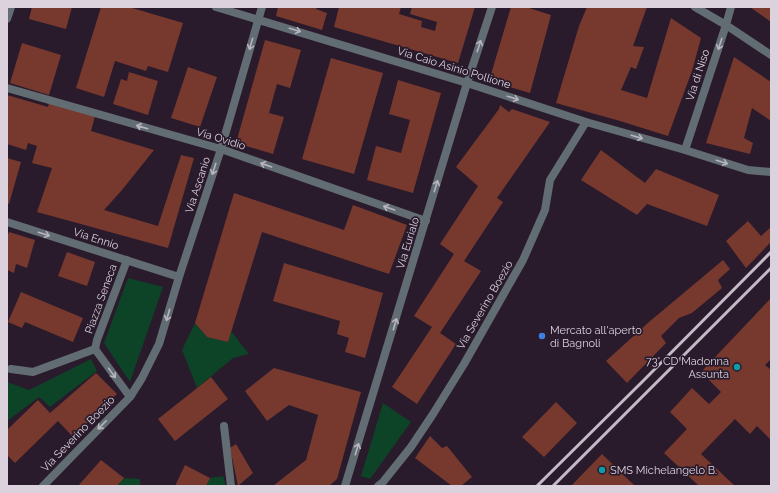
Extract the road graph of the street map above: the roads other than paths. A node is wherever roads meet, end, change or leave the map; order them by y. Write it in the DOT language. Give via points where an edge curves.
graph roads {
  1 [pos="11,7"];
  2 [pos="216,7"];
  3 [pos="262,7"];
  4 [pos="492,7"];
  5 [pos="695,7"];
  6 [pos="731,7"];
  7 [pos="7,19"];
  8 [pos="258,19"];
  9 [pos="726,25"];
  10 [pos="771,55"];
  11 [pos="467,83"];
  12 [pos="7,88"];
  13 [pos="586,122"];
  14 [pos="221,149"];
  15 [pos="684,150"];
  16 [pos="771,172"];
  17 [pos="426,221"];
  18 [pos="7,222"];
  19 [pos="127,260"];
  20 [pos="179,277"];
  21 [pos="95,349"];
  22 [pos="11,369"];
  23 [pos="130,397"];
  24 [pos="224,426"];
  25 [pos="381,485"];
  26 [pos="43,486"];
  27 [pos="231,486"];
  28 [pos="345,486"];
  1 -- 7 [label="street"];
  2 -- 8 [label="street, Via Caio Asinio Pollione"];
  3 -- 8 [label="street, Via Ascanio"];
  11 -- 4 [label="street, Via Eurialo, one-way"];
  5 -- 9 [label="street"];
  6 -- 9 [label="street, Via di Niso"];
  8 -- 11 [label="street, Via Caio Asinio Pollione, one-way"];
  8 -- 14 [label="street, Via Ascanio, one-way"];
  9 -- 10 [label="street"];
  9 -- 15 [label="street, Via di Niso, one-way"];
  11 -- 13 [label="street, Via Caio Asinio Pollione, one-way"];
  17 -- 11 [label="street, Via Eurialo, one-way"];
  14 -- 12 [label="street, Via Ovidio, one-way"];
  13 -- 15 [label="street, Via Caio Asinio Pollione, one-way"];
  13 -- 25 [label="street, Via Severino Boezio" via="550,180 545,210 523,260 433,414"];
  17 -- 14 [label="street, Via Ovidio, one-way"];
  14 -- 20 [label="street, Via Ascanio, one-way"];
  15 -- 16 [label="street, Via Caio Asinio Pollione, one-way" via="748,170"];
  28 -- 17 [label="street, Via Eurialo, one-way"];
  18 -- 19 [label="street, Via Ennio, one-way"];
  19 -- 20 [label="street, Via Ennio"];
  19 -- 21 [label="street, Piazza Seneca"];
  20 -- 23 [label="street, one-way" via="159,344"];
  21 -- 22 [label="street" via="33,372"];
  21 -- 23 [label="street, Piazza Seneca, one-way"];
  23 -- 26 [label="street, Via Severino Boezio, one-way"];
  24 -- 27 [label="street"];
}
